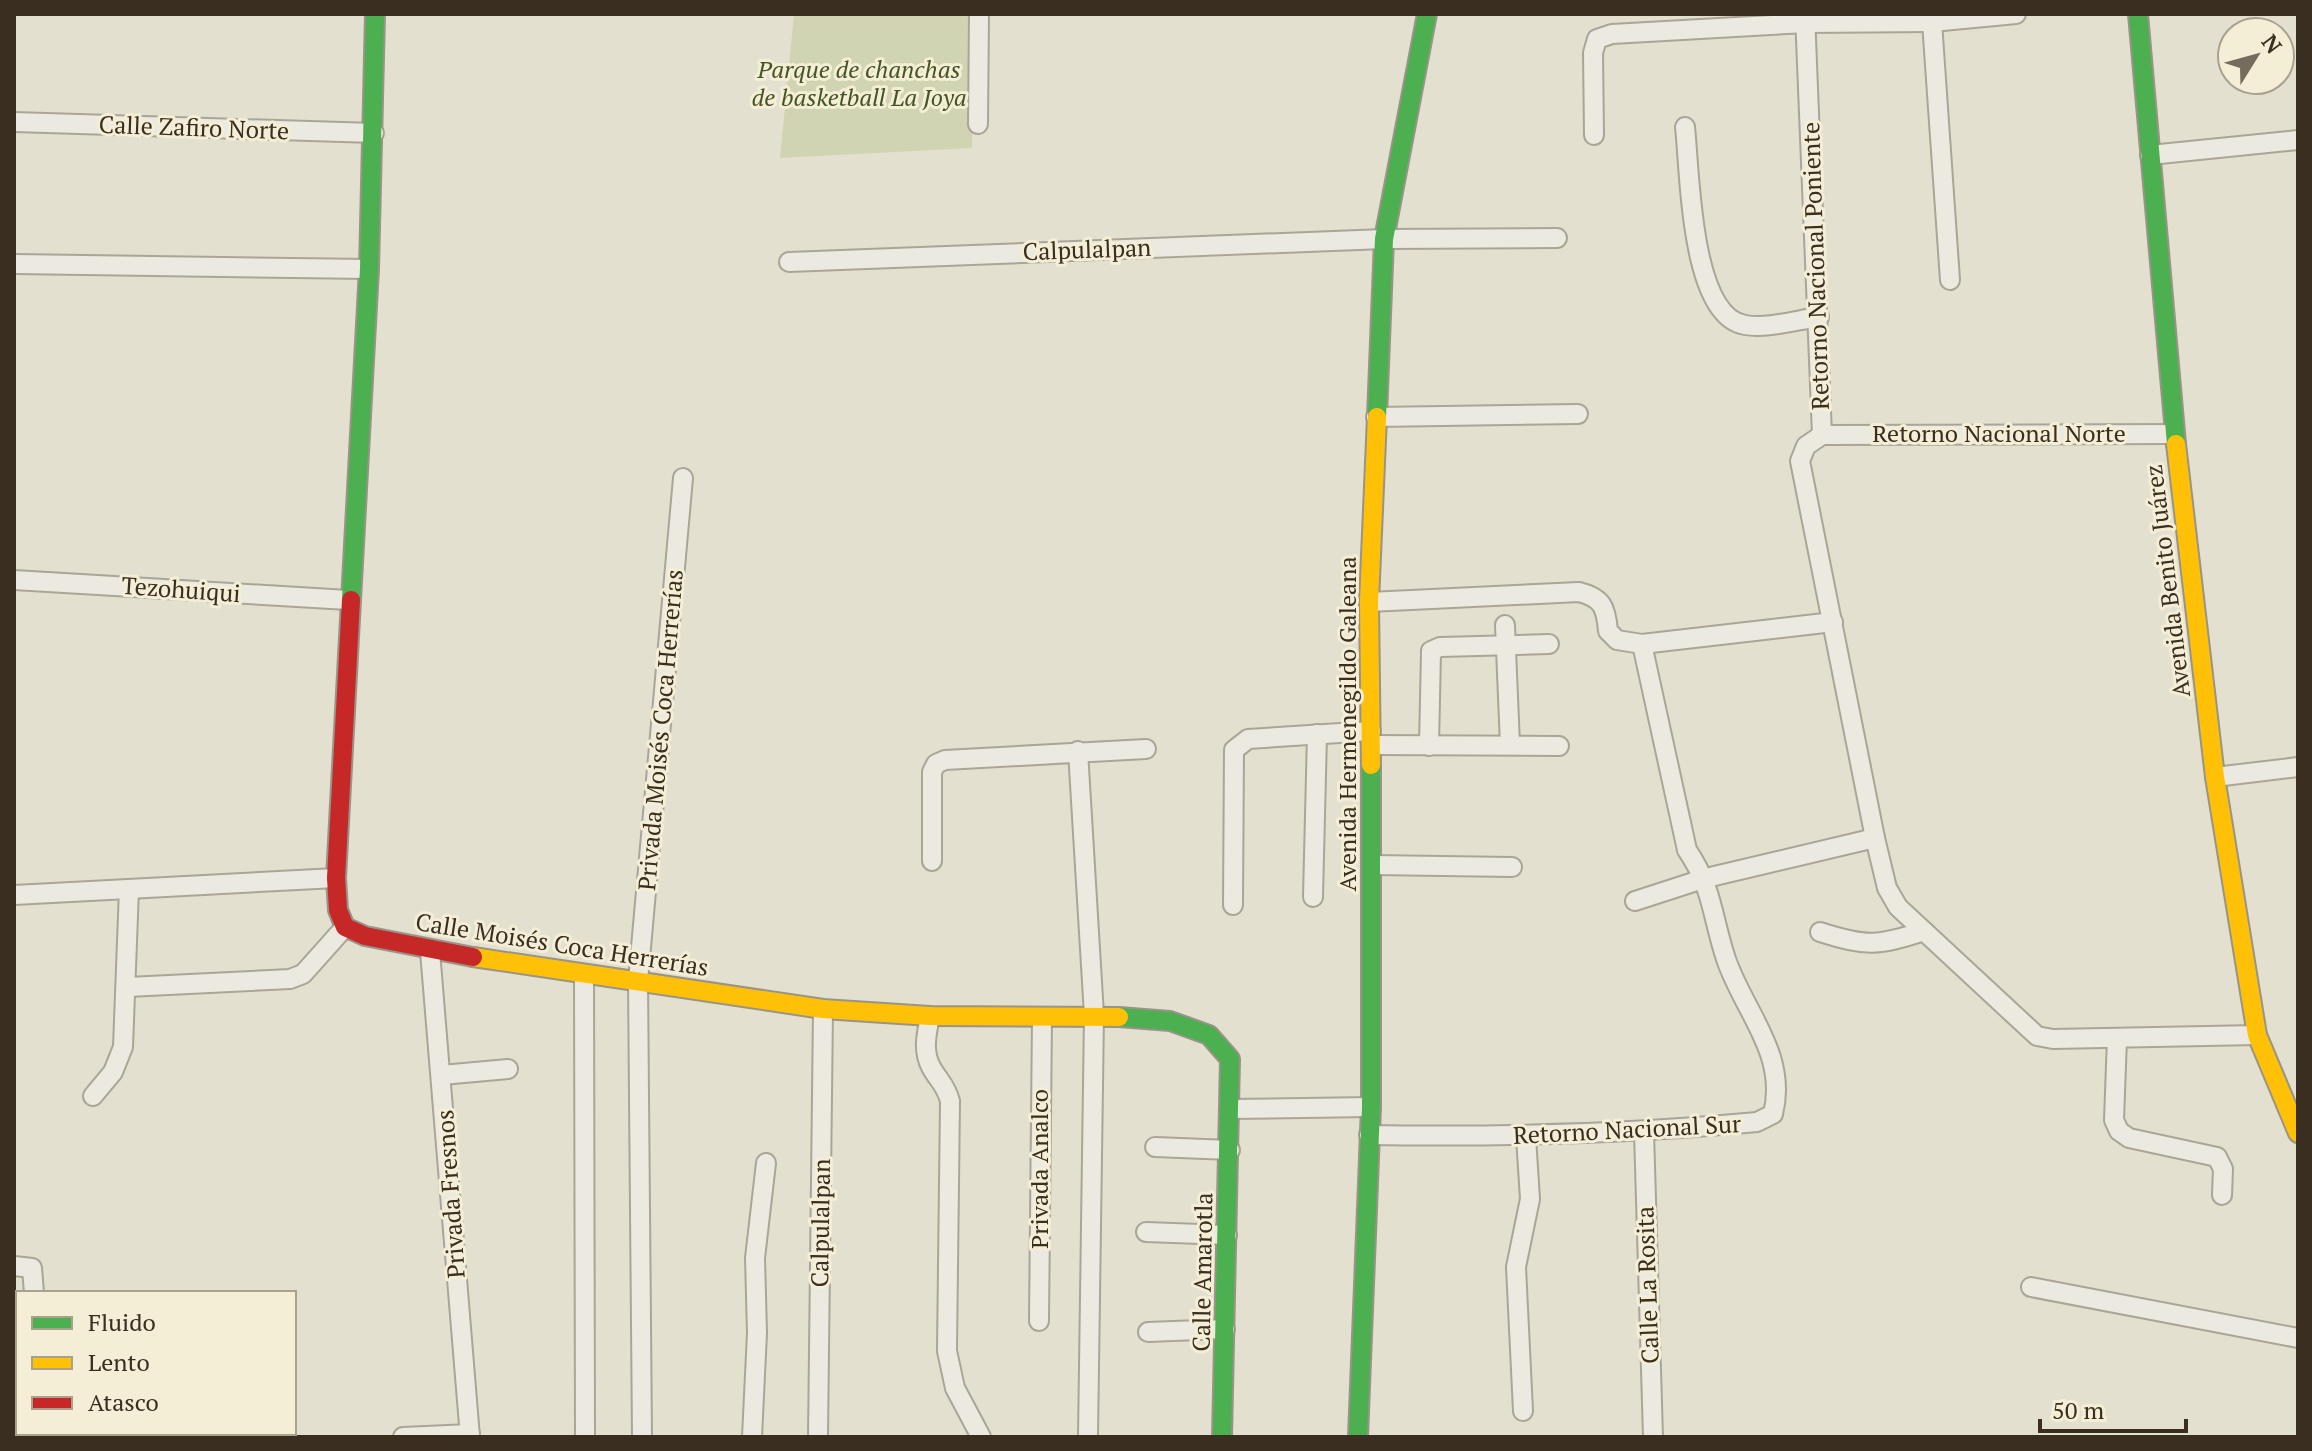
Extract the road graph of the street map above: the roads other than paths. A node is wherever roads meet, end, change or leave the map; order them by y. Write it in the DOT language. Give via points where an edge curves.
graph roads {
  1 [pos="375,14"];
  2 [pos="979,14"];
  3 [pos="1427,14"];
  4 [pos="2016,14"];
  5 [pos="2138,14"];
  6 [pos="1805,19"];
  7 [pos="1932,22"];
  8 [pos="14,122"];
  9 [pos="978,124"];
  10 [pos="1685,127"];
  11 [pos="374,133"];
  12 [pos="1594,135"];
  13 [pos="2298,140"];
  14 [pos="2150,155"];
  15 [pos="1557,238"];
  16 [pos="1384,239"];
  17 [pos="789,262"];
  18 [pos="14,264"];
  19 [pos="369,269"];
  20 [pos="1950,280"];
  21 [pos="1819,317"];
  22 [pos="1578,414"];
  23 [pos="1376,417"];
  24 [pos="2175,434"];
  25 [pos="1822,435"];
  26 [pos="683,478"];
  27 [pos="14,580"];
  28 [pos="348,600"];
  29 [pos="1369,602"];
  30 [pos="1833,622"];
  31 [pos="1505,625"];
  32 [pos="1505,644"];
  33 [pos="1549,644"];
  34 [pos="1642,644"];
  35 [pos="1317,734"];
  36 [pos="1372,738"];
  37 [pos="1510,745"];
  38 [pos="1429,746"];
  39 [pos="1559,746"];
  40 [pos="1146,749"];
  41 [pos="1078,751"];
  42 [pos="2298,767"];
  43 [pos="2215,777"];
  44 [pos="1875,838"];
  45 [pos="932,861"];
  46 [pos="1373,865"];
  47 [pos="1512,867"];
  48 [pos="336,878"];
  49 [pos="1706,878"];
  50 [pos="129,889"];
  51 [pos="20,894"];
  52 [pos="1313,897"];
  53 [pos="1635,901"];
  54 [pos="1233,905"];
  55 [pos="14,910"];
  56 [pos="345,927"];
  57 [pos="1924,931"];
  58 [pos="1820,932"];
  59 [pos="430,951"];
  60 [pos="584,974"];
  61 [pos="638,981"];
  62 [pos="128,987"];
  63 [pos="823,1009"];
  64 [pos="1094,1015"];
  65 [pos="930,1016"];
  66 [pos="1042,1017"];
  67 [pos="2257,1035"];
  68 [pos="2117,1038"];
  69 [pos="508,1069"];
  70 [pos="442,1075"];
  71 [pos="93,1096"];
  72 [pos="1371,1107"];
  73 [pos="1230,1109"];
  74 [pos="1644,1132"];
  75 [pos="2298,1133"];
  76 [pos="1369,1135"];
  77 [pos="1526,1137"];
  78 [pos="1155,1147"];
  79 [pos="1230,1150"];
  80 [pos="766,1163"];
  81 [pos="2222,1195"];
  82 [pos="1146,1232"];
  83 [pos="1227,1235"];
  84 [pos="14,1266"];
  85 [pos="2031,1287"];
  86 [pos="34,1291"];
  87 [pos="1039,1321"];
  88 [pos="1225,1329"];
  89 [pos="1148,1332"];
  90 [pos="2298,1338"];
  91 [pos="1523,1411"];
  92 [pos="470,1436"];
  93 [pos="406,1437"];
  94 [pos="585,1437"];
  95 [pos="642,1437"];
  96 [pos="752,1437"];
  97 [pos="818,1437"];
  98 [pos="981,1437"];
  99 [pos="1088,1437"];
  100 [pos="1222,1437"];
  101 [pos="1358,1437"];
  102 [pos="1653,1437"];
  1 -- 11 [label="street"];
  2 -- 9 [label="street"];
  3 -- 16 [label="street, Avenida Hermenegildo Galeana"];
  4 -- 7 [label="street"];
  5 -- 14 [label="street, Avenida Benito Juárez"];
  6 -- 7 [label="street"];
  6 -- 12 [label="street" via="1597,39"];
  6 -- 21 [label="street, Retorno Nacional Poniente"];
  7 -- 20 [label="street"];
  8 -- 11 [label="street, Calle Zafiro Norte"];
  10 -- 21 [label="street" via="1702,273 1716,303 1729,319 1746,326"];
  11 -- 19 [label="street"];
  13 -- 14 [label="street"];
  14 -- 24 [label="street, Avenida Benito Juárez"];
  15 -- 16 [label="street, Calpulalpan"];
  16 -- 17 [label="street, Calpulalpan"];
  16 -- 23 [label="street, Avenida Hermenegildo Galeana"];
  18 -- 19 [label="street"];
  19 -- 28 [label="street"];
  21 -- 25 [label="street, Retorno Nacional Poniente"];
  22 -- 23 [label="street"];
  23 -- 29 [label="street, Avenida Hermenegildo Galeana"];
  24 -- 25 [label="street, Retorno Nacional Norte"];
  24 -- 43 [label="street, Avenida Benito Juárez"];
  25 -- 30 [label="street, Retorno Nacional Poniente" via="1806,446 1800,461"];
  26 -- 61 [label="street, Privada Moisés Coca Herrerías"];
  27 -- 28 [label="street, Tezohuiqui"];
  28 -- 48 [label="street"];
  29 -- 34 [label="street" via="1579,592 1596,596 1606,609 1608,631 1617,640"];
  29 -- 36 [label="street, Avenida Hermenegildo Galeana"];
  30 -- 34 [label="street"];
  30 -- 44 [label="street, Retorno Nacional Poniente"];
  31 -- 32 [label="street"];
  32 -- 33 [label="street"];
  32 -- 37 [label="street"];
  32 -- 38 [label="street" via="1431,651"];
  34 -- 49 [label="street, Retorno Nacional Sur" via="1687,850"];
  35 -- 36 [label="street"];
  35 -- 52 [label="street"];
  35 -- 54 [label="street" via="1248,739 1234,750"];
  36 -- 38 [label="street"];
  36 -- 46 [label="street, Avenida Hermenegildo Galeana"];
  37 -- 38 [label="street"];
  37 -- 39 [label="street"];
  40 -- 41 [label="street"];
  41 -- 45 [label="street" via="936,764"];
  41 -- 64 [label="street"];
  42 -- 43 [label="street"];
  43 -- 67 [label="street, Avenida Benito Juárez"];
  44 -- 49 [label="street"];
  44 -- 57 [label="street, Retorno Nacional Poniente" via="1887,888 1898,907"];
  46 -- 47 [label="street"];
  46 -- 72 [label="street, Avenida Hermenegildo Galeana"];
  48 -- 50 [label="street"];
  48 -- 56 [label="street"];
  49 -- 53 [label="street"];
  49 -- 74 [label="street, Retorno Nacional Sur" via="1726,960 1762,1027 1778,1094 1773,1114 1757,1122"];
  50 -- 51 [label="street"];
  50 -- 62 [label="street"];
  51 -- 55 [label="street"];
  56 -- 59 [label="street, Calle Moisés Coca Herrerías"];
  56 -- 62 [label="street" via="303,974 290,979"];
  57 -- 58 [label="street" via="1882,945"];
  57 -- 68 [label="street, Retorno Nacional Poniente" via="2037,1036"];
  59 -- 60 [label="street, Calle Moisés Coca Herrerías"];
  59 -- 70 [label="street, Privada Fresnos"];
  60 -- 61 [label="street, Calle Moisés Coca Herrerías"];
  60 -- 94 [label="street"];
  61 -- 63 [label="street, Calle Moisés Coca Herrerías"];
  61 -- 95 [label="street, Privada Moisés Coca Herrerías"];
  62 -- 71 [label="street" via="123,1047 113,1072"];
  63 -- 65 [label="street, Calle Moisés Coca Herrerías"];
  63 -- 97 [label="street, Calpulalpan"];
  64 -- 66 [label="street, Calle Moisés Coca Herrerías"];
  64 -- 73 [label="street, Calle Moisés Coca Herrerías" via="1170,1021 1209,1035 1230,1059"];
  64 -- 99 [label="street"];
  65 -- 66 [label="street, Calle Moisés Coca Herrerías"];
  65 -- 98 [label="street" via="925,1050 950,1101 947,1351 955,1388"];
  66 -- 87 [label="street, Privada Analco"];
  67 -- 68 [label="street, Retorno Nacional Poniente"];
  67 -- 75 [label="street, Avenida Benito Juárez"];
  68 -- 81 [label="street" via="2114,1120 2119,1131 2129,1138 2217,1157 2223,1169"];
  69 -- 70 [label="street"];
  70 -- 92 [label="street, Privada Fresnos"];
  72 -- 73 [label="street"];
  72 -- 76 [label="street, Avenida Hermenegildo Galeana"];
  73 -- 79 [label="street, Calle Amarotla"];
  74 -- 77 [label="street, Retorno Nacional Sur"];
  74 -- 102 [label="street, Calle La Rosita"];
  76 -- 77 [label="street, Retorno Nacional Sur"];
  76 -- 101 [label="street, Avenida Hermenegildo Galeana"];
  77 -- 91 [label="street" via="1530,1199 1516,1267"];
  78 -- 79 [label="street"];
  79 -- 83 [label="street, Calle Amarotla"];
  80 -- 96 [label="street" via="755,1258"];
  82 -- 83 [label="street"];
  83 -- 88 [label="street, Calle Amarotla"];
  84 -- 86 [label="street" via="32,1268"];
  85 -- 90 [label="street"];
  88 -- 89 [label="street"];
  88 -- 100 [label="street, Calle Amarotla"];
  92 -- 93 [label="street"];
}
